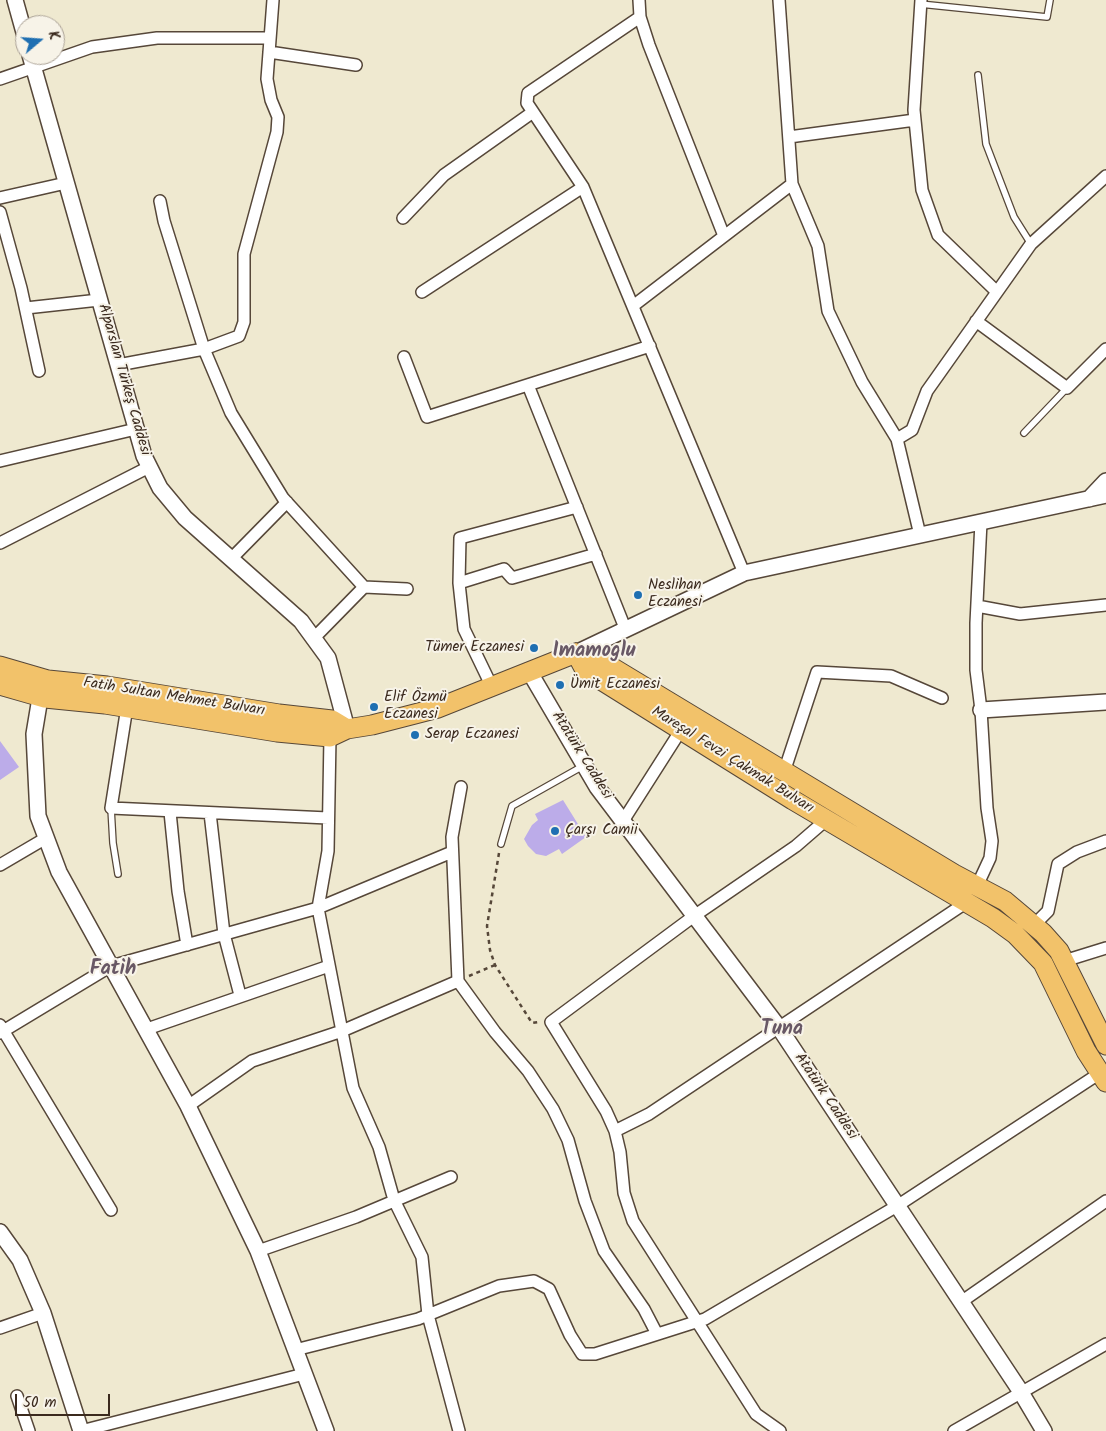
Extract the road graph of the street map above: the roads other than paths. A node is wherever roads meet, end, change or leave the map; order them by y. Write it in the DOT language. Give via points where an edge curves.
graph roads {
  1 [pos="15,0"];
  2 [pos="273,0"];
  3 [pos="639,0"];
  4 [pos="780,0"];
  5 [pos="1050,0"];
  6 [pos="920,2"];
  7 [pos="19,15"];
  8 [pos="640,16"];
  9 [pos="270,38"];
  10 [pos="269,52"];
  11 [pos="65,53"];
  12 [pos="25,65"];
  13 [pos="33,65"];
  14 [pos="356,65"];
  15 [pos="978,75"];
  16 [pos="0,79"];
  17 [pos="533,112"];
  18 [pos="915,120"];
  19 [pos="789,137"];
  20 [pos="1106,176"];
  21 [pos="66,183"];
  22 [pos="792,184"];
  23 [pos="583,187"];
  24 [pos="0,198"];
  25 [pos="160,201"];
  26 [pos="1,216"];
  27 [pos="403,218"];
  28 [pos="724,236"];
  29 [pos="1031,244"];
  30 [pos="422,292"];
  31 [pos="997,292"];
  32 [pos="99,300"];
  33 [pos="633,306"];
  34 [pos="26,308"];
  35 [pos="976,321"];
  36 [pos="650,346"];
  37 [pos="204,349"];
  38 [pos="1106,349"];
  39 [pos="404,357"];
  40 [pos="118,364"];
  41 [pos="39,371"];
  42 [pos="528,385"];
  43 [pos="1067,388"];
  44 [pos="136,430"];
  45 [pos="1024,432"];
  46 [pos="898,438"];
  47 [pos="0,461"];
  48 [pos="149,467"];
  49 [pos="1106,482"];
  50 [pos="1106,495"];
  51 [pos="1089,499"];
  52 [pos="287,502"];
  53 [pos="577,507"];
  54 [pos="981,522"];
  55 [pos="920,535"];
  56 [pos="0,543"];
  57 [pos="596,554"];
  58 [pos="231,559"];
  59 [pos="744,573"];
  60 [pos="459,583"];
  61 [pos="364,586"];
  62 [pos="407,589"];
  63 [pos="1106,605"];
  64 [pos="976,606"];
  65 [pos="625,628"];
  66 [pos="314,638"];
  67 [pos="576,653"];
  68 [pos="0,666"];
  69 [pos="529,672"];
  70 [pos="0,685"];
  71 [pos="42,688"];
  72 [pos="486,690"];
  73 [pos="942,698"];
  74 [pos="1106,702"];
  75 [pos="127,707"];
  76 [pos="981,710"];
  77 [pos="681,730"];
  78 [pos="339,733"];
  79 [pos="584,765"];
  80 [pos="784,772"];
  81 [pos="461,787"];
  82 [pos="110,808"];
  83 [pos="170,812"];
  84 [pos="210,813"];
  85 [pos="328,818"];
  86 [pos="826,820"];
  87 [pos="623,821"];
  88 [pos="46,838"];
  89 [pos="1106,841"];
  90 [pos="501,844"];
  91 [pos="452,852"];
  92 [pos="0,865"];
  93 [pos="118,874"];
  94 [pos="977,886"];
  95 [pos="967,902"];
  96 [pos="318,908"];
  97 [pos="694,916"];
  98 [pos="1034,925"];
  99 [pos="224,934"];
  100 [pos="187,944"];
  101 [pos="1106,948"];
  102 [pos="1064,961"];
  103 [pos="111,966"];
  104 [pos="329,966"];
  105 [pos="458,981"];
  106 [pos="240,995"];
  107 [pos="1,1029"];
  108 [pos="147,1029"];
  109 [pos="780,1029"];
  110 [pos="342,1032"];
  111 [pos="1106,1045"];
  112 [pos="1103,1078"];
  113 [pos="188,1106"];
  114 [pos="615,1132"];
  115 [pos="451,1177"];
  116 [pos="394,1200"];
  117 [pos="1106,1201"];
  118 [pos="898,1206"];
  119 [pos="111,1210"];
  120 [pos="0,1232"];
  121 [pos="258,1251"];
  122 [pos="961,1302"];
  123 [pos="44,1313"];
  124 [pos="428,1315"];
  125 [pos="698,1321"];
  126 [pos="0,1328"];
  127 [pos="657,1334"];
  128 [pos="1106,1344"];
  129 [pos="295,1350"];
  130 [pos="304,1374"];
  131 [pos="1022,1393"];
  132 [pos="17,1396"];
  133 [pos="29,1431"];
  134 [pos="81,1431"];
  135 [pos="326,1431"];
  136 [pos="459,1431"];
  137 [pos="780,1431"];
  138 [pos="954,1431"];
  139 [pos="1044,1431"];
  1 -- 7 [label="street"];
  2 -- 9 [label="street"];
  3 -- 8 [label="street"];
  4 -- 19 [label="street"];
  5 -- 6 [label="lane" via="1047,17"];
  6 -- 18 [label="street"];
  8 -- 17 [label="street" via="528,93 527,104"];
  8 -- 28 [label="street"];
  9 -- 10 [label="street"];
  9 -- 11 [label="street" via="157,38"];
  10 -- 14 [label="street"];
  10 -- 37 [label="street" via="266,79 278,117 277,132 244,254 244,322 239,336"];
  12 -- 16 [label="street"];
  13 -- 21 [label="street, Alparslan Türkeş Caddesi"];
  15 -- 29 [label="lane" via="986,144 1014,217"];
  17 -- 23 [label="street"];
  17 -- 27 [label="street" via="444,174"];
  18 -- 19 [label="street"];
  18 -- 31 [label="street" via="922,190 938,235"];
  19 -- 22 [label="street"];
  20 -- 29 [label="street"];
  21 -- 24 [label="street"];
  21 -- 32 [label="street, Alparslan Türkeş Caddesi"];
  22 -- 28 [label="street"];
  22 -- 46 [label="street" via="818,246 828,311 862,382"];
  23 -- 30 [label="street"];
  23 -- 33 [label="street"];
  25 -- 37 [label="street"];
  26 -- 34 [label="street"];
  28 -- 33 [label="street"];
  29 -- 31 [label="street"];
  31 -- 35 [label="street"];
  32 -- 34 [label="street"];
  32 -- 40 [label="street, Alparslan Türkeş Caddesi"];
  33 -- 36 [label="street"];
  34 -- 41 [label="street"];
  35 -- 43 [label="street"];
  35 -- 46 [label="street" via="927,391 912,430"];
  36 -- 42 [label="street"];
  36 -- 59 [label="street"];
  37 -- 40 [label="street"];
  37 -- 52 [label="street" via="231,413"];
  38 -- 43 [label="street"];
  39 -- 42 [label="street" via="427,416"];
  40 -- 44 [label="street, Alparslan Türkeş Caddesi"];
  42 -- 53 [label="street"];
  43 -- 45 [label="lane"];
  44 -- 47 [label="street"];
  44 -- 48 [label="street, Alparslan Türkeş Caddesi"];
  46 -- 55 [label="street"];
  48 -- 56 [label="street"];
  48 -- 58 [label="street, Alparslan Türkeş Caddesi" via="160,488 185,518"];
  49 -- 51 [label="street"];
  50 -- 51 [label="street"];
  51 -- 54 [label="street"];
  52 -- 58 [label="street"];
  52 -- 61 [label="street"];
  53 -- 57 [label="street"];
  53 -- 60 [label="street" via="460,538"];
  54 -- 55 [label="street"];
  54 -- 64 [label="street"];
  55 -- 59 [label="street"];
  57 -- 60 [label="street" via="512,578 504,569"];
  57 -- 65 [label="street"];
  58 -- 66 [label="street, Alparslan Türkeş Caddesi" via="301,621"];
  59 -- 65 [label="street"];
  60 -- 72 [label="street" via="464,629"];
  61 -- 62 [label="street"];
  61 -- 66 [label="street"];
  63 -- 64 [label="street" via="1020,614"];
  64 -- 76 [label="street" via="976,670"];
  65 -- 67 [label="street"];
  66 -- 78 [label="street, Alparslan Türkeş Caddesi" via="328,658"];
  67 -- 69 [label="main road, Fatih Sultan Mehmet Bulvarı"];
  67 -- 77 [label="main road, Mareşal Fevzi Çakmak Bulvarı" via="585,670"];
  67 -- 80 [label="main road, Mareşal Fevzi Çakmak Bulvarı" via="604,662"];
  68 -- 71 [label="main road, Fatih Sultan Mehmet Bulvarı"];
  69 -- 72 [label="main road, Fatih Sultan Mehmet Bulvarı"];
  69 -- 79 [label="street, Atatürk Caddesi"];
  70 -- 71 [label="main road, Fatih Sultan Mehmet Bulvarı"];
  71 -- 75 [label="main road, Fatih Sultan Mehmet Bulvarı"];
  71 -- 78 [label="main road, Fatih Sultan Mehmet Bulvarı" via="332,720"];
  71 -- 88 [label="street" via="34,734 38,816"];
  72 -- 78 [label="main road, Fatih Sultan Mehmet Bulvarı" via="438,708"];
  73 -- 80 [label="street" via="890,676 817,672"];
  74 -- 76 [label="street"];
  75 -- 78 [label="main road, Fatih Sultan Mehmet Bulvarı" via="277,732"];
  75 -- 82 [label="street"];
  76 -- 94 [label="street" via="992,841 990,858"];
  77 -- 86 [label="main road, Mareşal Fevzi Çakmak Bulvarı"];
  77 -- 87 [label="street"];
  78 -- 85 [label="street"];
  79 -- 87 [label="street, Atatürk Caddesi"];
  79 -- 90 [label="lane" via="512,806"];
  80 -- 94 [label="main road, Mareşal Fevzi Çakmak Bulvarı"];
  81 -- 91 [label="street"];
  82 -- 83 [label="street"];
  82 -- 93 [label="lane"];
  83 -- 84 [label="street"];
  83 -- 100 [label="street"];
  84 -- 85 [label="street"];
  84 -- 99 [label="street"];
  85 -- 96 [label="street" via="328,851"];
  86 -- 95 [label="main road, Mareşal Fevzi Çakmak Bulvarı"];
  86 -- 97 [label="street" via="796,846"];
  87 -- 97 [label="street, Atatürk Caddesi"];
  88 -- 92 [label="street"];
  88 -- 103 [label="street" via="59,872"];
  89 -- 98 [label="street" via="1077,852 1058,864 1048,911"];
  91 -- 96 [label="street"];
  91 -- 105 [label="street"];
  94 -- 98 [label="main road, Mareşal Fevzi Çakmak Bulvarı" via="1004,901"];
  95 -- 109 [label="street"];
  95 -- 112 [label="main road, Mareşal Fevzi Çakmak Bulvarı" via="1015,934 1043,963 1086,1051"];
  96 -- 99 [label="street"];
  96 -- 104 [label="street"];
  97 -- 109 [label="street, Atatürk Caddesi"];
  97 -- 114 [label="street" via="551,1022 606,1111"];
  98 -- 102 [label="main road, Mareşal Fevzi Çakmak Bulvarı" via="1054,945"];
  99 -- 100 [label="street"];
  99 -- 106 [label="street"];
  100 -- 103 [label="street"];
  101 -- 102 [label="street"];
  102 -- 111 [label="main road, Mareşal Fevzi Çakmak Bulvarı"];
  103 -- 107 [label="street"];
  103 -- 108 [label="street"];
  104 -- 106 [label="street"];
  104 -- 110 [label="street"];
  105 -- 110 [label="street"];
  105 -- 127 [label="street" via="528,1071 553,1109 568,1140 584,1201 604,1251"];
  106 -- 108 [label="street"];
  107 -- 119 [label="street"];
  108 -- 113 [label="street"];
  109 -- 114 [label="street" via="649,1114"];
  109 -- 118 [label="street, Atatürk Caddesi"];
  110 -- 113 [label="street" via="252,1060"];
  110 -- 116 [label="street" via="353,1088 379,1147"];
  112 -- 118 [label="street"];
  113 -- 121 [label="street"];
  114 -- 125 [label="street" via="624,1193 633,1221"];
  115 -- 116 [label="street"];
  116 -- 121 [label="street" via="356,1217"];
  116 -- 124 [label="street" via="422,1257"];
  117 -- 122 [label="street"];
  118 -- 122 [label="street, Atatürk Caddesi"];
  118 -- 125 [label="street"];
  120 -- 123 [label="street" via="20,1260"];
  121 -- 129 [label="street"];
  122 -- 131 [label="street, Atatürk Caddesi"];
  123 -- 126 [label="street"];
  123 -- 134 [label="street"];
  124 -- 127 [label="street" via="499,1286 534,1281 549,1289 582,1354 595,1354"];
  124 -- 129 [label="street"];
  124 -- 136 [label="street"];
  125 -- 127 [label="street"];
  125 -- 137 [label="street" via="756,1414"];
  128 -- 131 [label="street"];
  129 -- 130 [label="street"];
  130 -- 134 [label="street"];
  130 -- 135 [label="street"];
  131 -- 138 [label="street"];
  131 -- 139 [label="street, Atatürk Caddesi"];
  132 -- 133 [label="street"];
}
